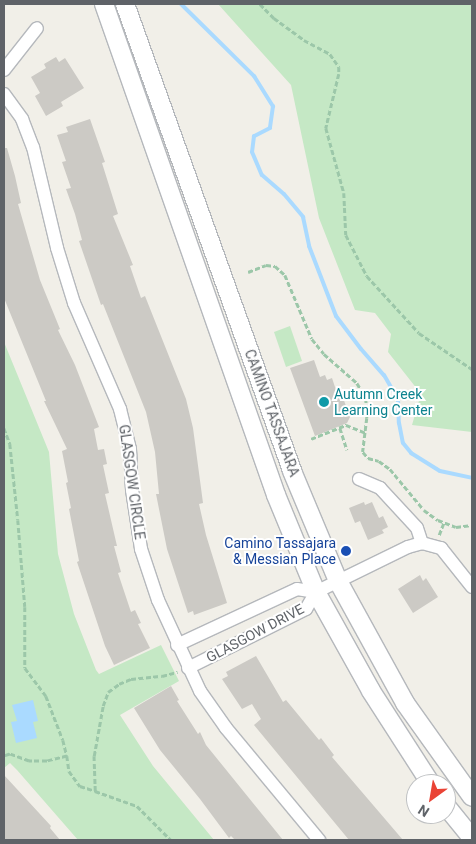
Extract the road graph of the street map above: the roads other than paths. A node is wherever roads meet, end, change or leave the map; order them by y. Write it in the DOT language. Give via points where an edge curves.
graph roads {
  1 [pos="104,4"];
  2 [pos="125,4"];
  3 [pos="37,28"];
  4 [pos="4,70"];
  5 [pos="4,94"];
  6 [pos="359,479"];
  7 [pos="422,543"];
  8 [pos="338,581"];
  9 [pos="472,587"];
  10 [pos="316,592"];
  11 [pos="177,645"];
  12 [pos="188,668"];
  13 [pos="425,774"];
  14 [pos="472,797"];
  15 [pos="456,818"];
  16 [pos="472,838"];
  17 [pos="319,840"];
  1 -- 10 [label="main road, CAMINO TASSAJARA" via="276,495"];
  2 -- 8 [label="main road, CAMINO TASSAJARA" via="292,470"];
  3 -- 4 [label="street"];
  5 -- 11 [label="street, GLASGOW CIRCLE" via="22,119 33,146 57,248 74,302 120,409 130,449 141,550"];
  6 -- 7 [label="street" via="380,488 417,528"];
  7 -- 8 [label="street, GLASGOW DRIVE"];
  7 -- 9 [label="street" via="441,548"];
  8 -- 10 [label="street, GLASGOW DRIVE"];
  8 -- 14 [label="main road, CAMINO TASSAJARA" via="405,703"];
  10 -- 11 [label="street, GLASGOW DRIVE" via="297,589"];
  10 -- 12 [label="street, GLASGOW DRIVE" via="306,609"];
  10 -- 13 [label="main road, CAMINO TASSAJARA" via="371,691"];
  11 -- 12 [label="street, GLASGOW CIRCLE"];
  12 -- 17 [label="street, GLASGOW CIRCLE" via="226,728"];
  15 -- 16 [label="main road"];
}
